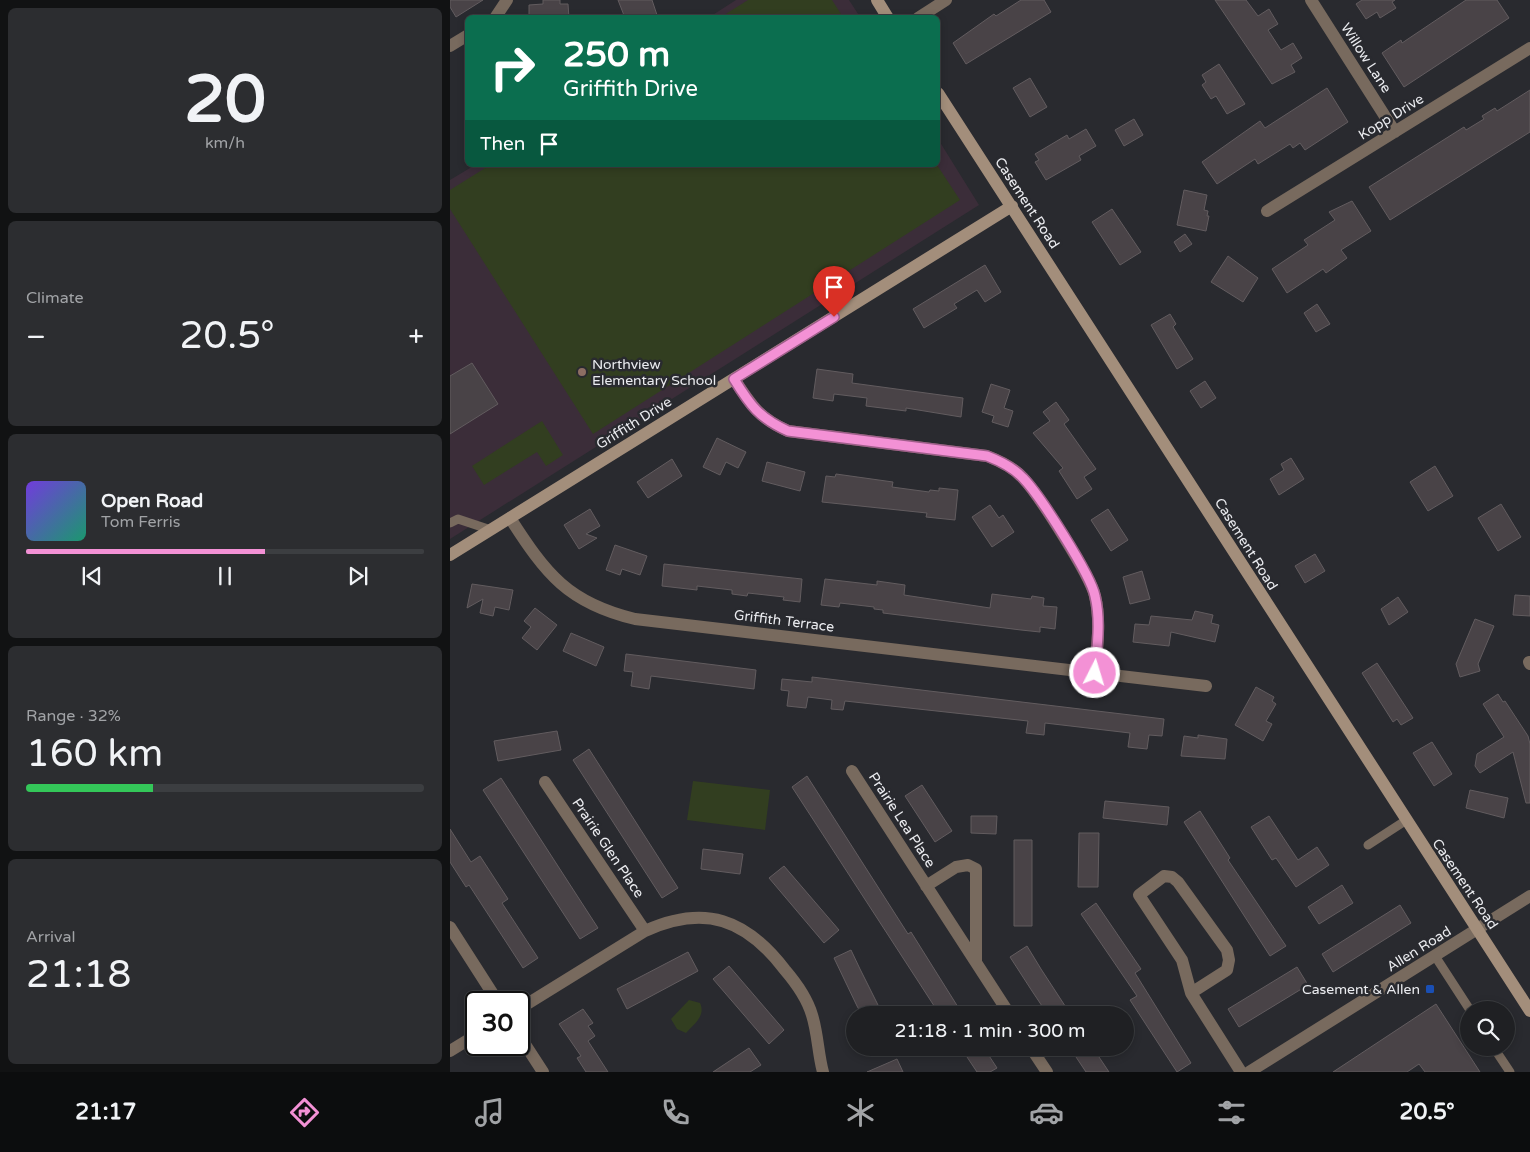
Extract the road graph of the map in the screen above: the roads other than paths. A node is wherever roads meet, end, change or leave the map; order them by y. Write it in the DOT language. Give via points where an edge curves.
graph roads {
  1 [pos="507,0"];
  2 [pos="877,0"];
  3 [pos="946,0"];
  4 [pos="1311,0"];
  5 [pos="497,15"];
  6 [pos="886,15"];
  7 [pos="923,15"];
  8 [pos="465,37"];
  9 [pos="450,46"];
  10 [pos="1530,48"];
  11 [pos="940,96"];
  12 [pos="1395,132"];
  13 [pos="1012,206"];
  14 [pos="1267,211"];
  15 [pos="734,379"];
  16 [pos="510,518"];
  17 [pos="450,523"];
  18 [pos="491,530"];
  19 [pos="450,555"];
  20 [pos="1095,673"];
  21 [pos="1206,686"];
  22 [pos="852,771"];
  23 [pos="545,782"];
  24 [pos="1405,821"];
  25 [pos="1368,845"];
  26 [pos="926,886"];
  27 [pos="1530,896"];
  28 [pos="450,927"];
  29 [pos="1477,930"];
  30 [pos="645,931"];
  31 [pos="1435,956"];
  32 [pos="976,962"];
  33 [pos="491,991"];
  34 [pos="1191,993"];
  35 [pos="1464,1001"];
  36 [pos="530,1002"];
  37 [pos="1004,1006"];
  38 [pos="1530,1011"];
  39 [pos="465,1042"];
  40 [pos="450,1051"];
  41 [pos="530,1053"];
  42 [pos="1036,1056"];
  43 [pos="1499,1056"];
  44 [pos="820,1071"];
  45 [pos="542,1072"];
  46 [pos="1047,1072"];
  47 [pos="1241,1072"];
  48 [pos="1249,1072"];
  49 [pos="1510,1072"];
  1 -- 5 [label="street"];
  2 -- 6 [label="street"];
  3 -- 7 [label="street"];
  4 -- 12 [label="street, Willow Lane"];
  8 -- 9 [label="street"];
  10 -- 12 [label="street, Kopp Drive"];
  11 -- 13 [label="street, Casement Road"];
  12 -- 14 [label="street, Kopp Drive"];
  13 -- 15 [label="street, Griffith Drive"];
  13 -- 24 [label="street, Casement Road"];
  15 -- 16 [label="street, Griffith Drive"];
  15 -- 20 [label="street" via="753,408 768,422 788,431 987,456 1023,477 1095,593 1099,615"];
  16 -- 18 [label="street, Griffith Drive"];
  16 -- 20 [label="street, Griffith Terrace" via="534,554 562,586 609,613 635,619"];
  17 -- 18 [label="lane" via="458,518"];
  18 -- 19 [label="street, Griffith Drive"];
  20 -- 21 [label="street, Griffith Terrace"];
  22 -- 26 [label="street, Prairie Lea Place"];
  23 -- 30 [label="street, Prairie Glen Place"];
  24 -- 25 [label="lane"];
  24 -- 29 [label="street, Casement Road"];
  26 -- 32 [label="street, Prairie Lea Place"];
  26 -- 32 [label="street, Prairie Lea Place" via="956,867 968,865 976,869"];
  27 -- 29 [label="street, Allen Road"];
  28 -- 33 [label="street"];
  29 -- 31 [label="street, Allen Road"];
  29 -- 38 [label="street, Casement Road"];
  30 -- 36 [label="street"];
  30 -- 44 [label="street" via="665,922 699,917 718,920 759,940 804,995 812,1015"];
  31 -- 35 [label="lane"];
  31 -- 48 [label="street, Allen Road"];
  32 -- 37 [label="street, Prairie Lea Place"];
  34 -- 34 [label="street" via="1182,960 1139,895 1164,876 1178,882 1227,950 1227,970"];
  34 -- 47 [label="street"];
  39 -- 40 [label="street"];
  41 -- 45 [label="street"];
  42 -- 46 [label="street"];
  43 -- 49 [label="lane"];
}
